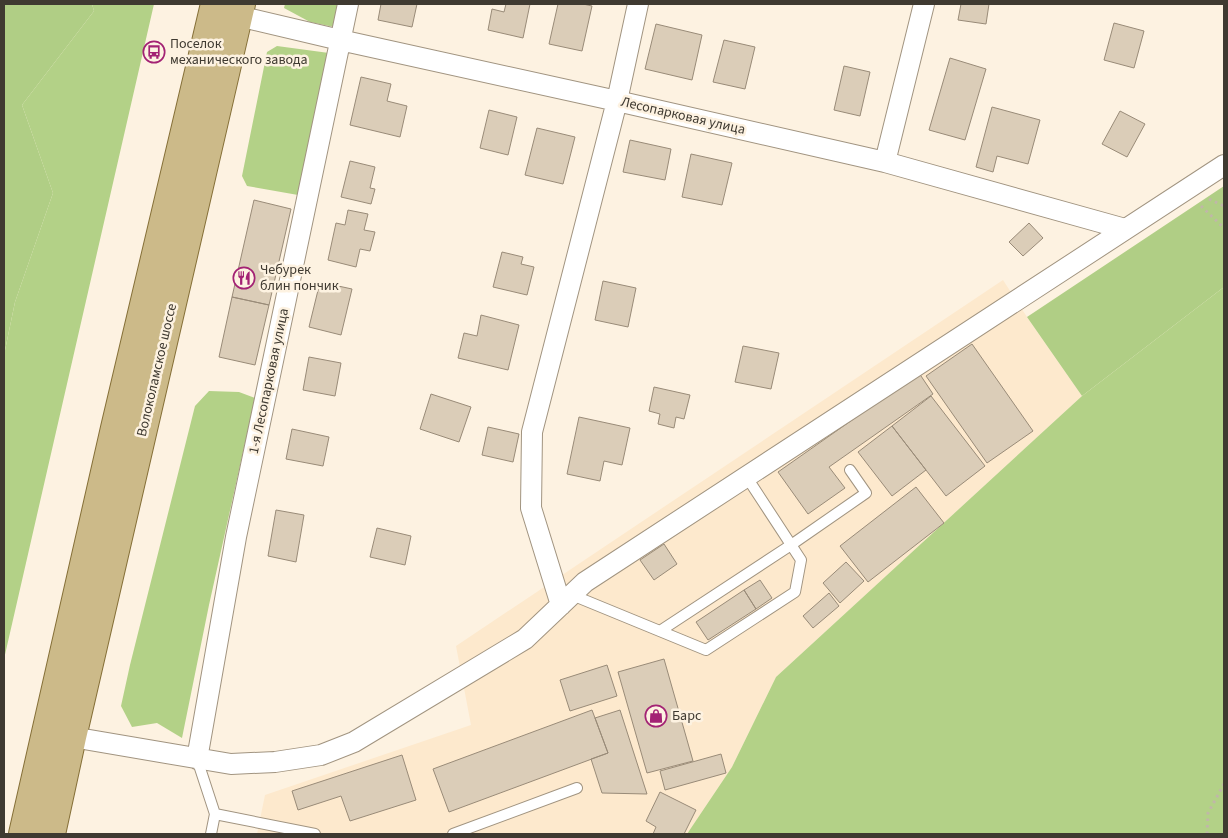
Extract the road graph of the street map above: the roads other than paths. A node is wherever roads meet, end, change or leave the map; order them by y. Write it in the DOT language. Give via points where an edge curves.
graph roads {
  1 [pos="348,4"];
  2 [pos="638,4"];
  3 [pos="924,4"];
  4 [pos="231,8"];
  5 [pos="340,40"];
  6 [pos="617,101"];
  7 [pos="885,162"];
  8 [pos="1224,165"];
  9 [pos="1125,229"];
  10 [pos="850,470"];
  11 [pos="746,476"];
  12 [pos="791,545"];
  13 [pos="566,600"];
  14 [pos="660,631"];
  15 [pos="46,730"];
  16 [pos="72,736"];
  17 [pos="197,759"];
  18 [pos="577,788"];
  19 [pos="215,814"];
  20 [pos="23,834"];
  21 [pos="51,834"];
  22 [pos="211,834"];
  23 [pos="315,834"];
  24 [pos="453,834"];
  1 -- 5 [label="street, 1-я Лесопарковая улица"];
  2 -- 6 [label="street"];
  3 -- 7 [label="street"];
  4 -- 5 [label="street, Лесопарковая улица"];
  4 -- 15 [label="main road, Волоколамское шоссе" via="115,428"];
  4 -- 16 [label="main road, Волоколамское шоссе"];
  5 -- 6 [label="street, Лесопарковая улица"];
  5 -- 17 [label="street, 1-я Лесопарковая улица" via="236,536"];
  6 -- 7 [label="street, Лесопарковая улица"];
  6 -- 13 [label="street" via="532,432 531,508"];
  7 -- 9 [label="street, Лесопарковая улица"];
  8 -- 9 [label="street"];
  9 -- 11 [label="street"];
  10 -- 12 [label="lane" via="866,493"];
  11 -- 12 [label="lane"];
  11 -- 13 [label="street" via="585,582"];
  12 -- 14 [label="lane"];
  12 -- 14 [label="lane" via="801,560 795,592 706,650"];
  13 -- 14 [label="lane"];
  13 -- 17 [label="street" via="525,639 354,742 321,755 275,762 231,764"];
  15 -- 16 [label="street"];
  15 -- 20 [label="main road, Волоколамское шоссе"];
  16 -- 17 [label="street"];
  16 -- 21 [label="main road, Волоколамское шоссе"];
  17 -- 19 [label="lane"];
  18 -- 24 [label="lane"];
  19 -- 22 [label="lane"];
  19 -- 23 [label="lane"];
}
